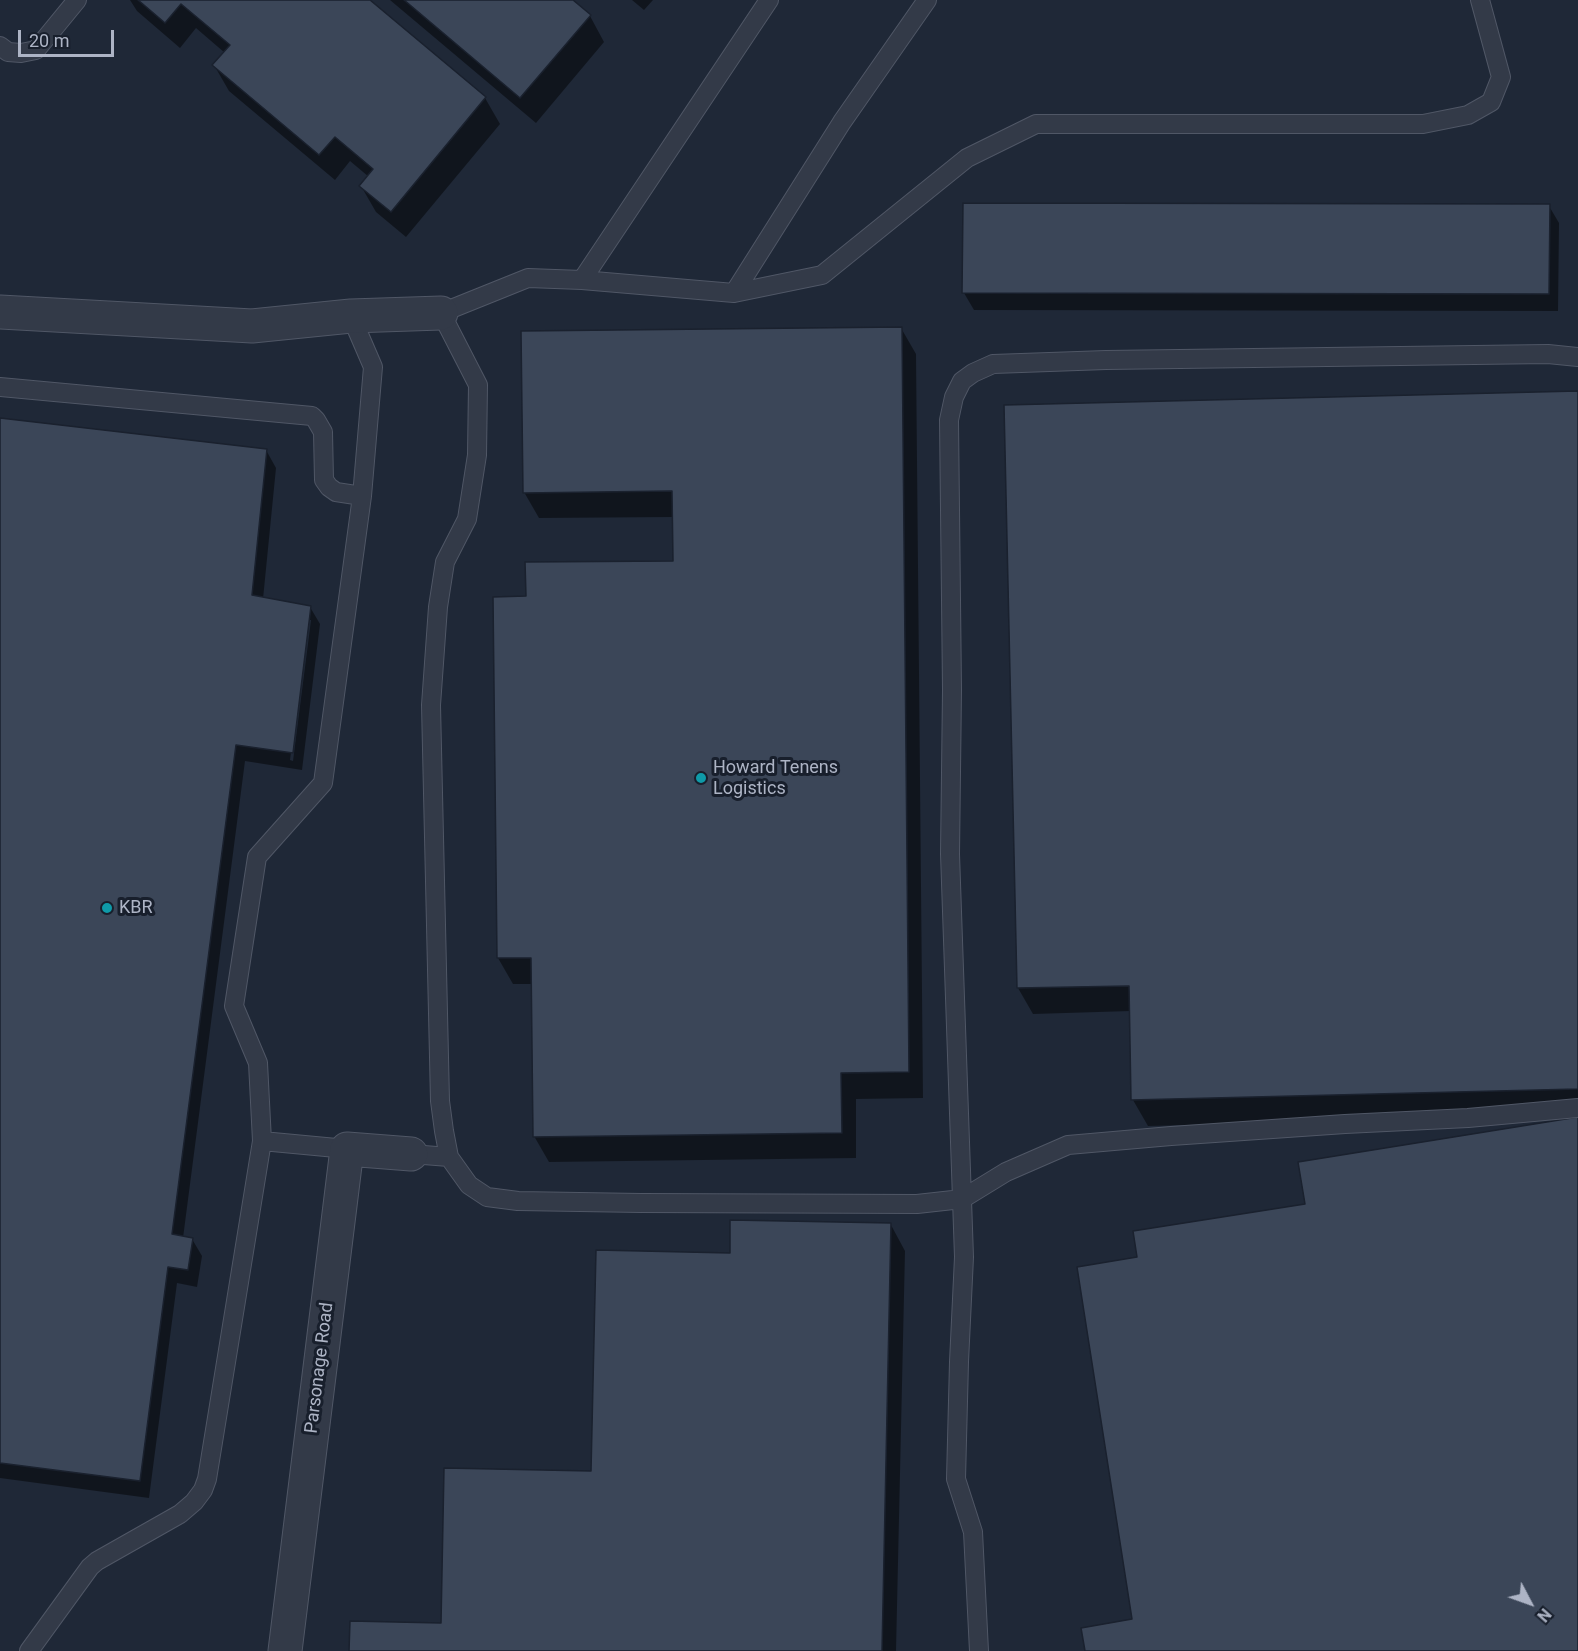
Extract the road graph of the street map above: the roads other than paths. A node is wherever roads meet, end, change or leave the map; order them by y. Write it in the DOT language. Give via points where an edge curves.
graph roads {
  1 [pos="77,0"];
  2 [pos="769,0"];
  3 [pos="927,0"];
  4 [pos="1480,0"];
  5 [pos="0,46"];
  6 [pos="582,280"];
  7 [pos="734,293"];
  8 [pos="0,312"];
  9 [pos="441,314"];
  10 [pos="351,316"];
  11 [pos="1578,357"];
  12 [pos="0,387"];
  13 [pos="362,496"];
  14 [pos="1578,1108"];
  15 [pos="262,1141"];
  16 [pos="347,1149"];
  17 [pos="411,1154"];
  18 [pos="449,1157"];
  19 [pos="962,1199"];
  20 [pos="29,1651"];
  21 [pos="285,1651"];
  22 [pos="979,1651"];
  1 -- 5 [label="lane" via="36,50 8,52"];
  2 -- 6 [label="lane"];
  3 -- 7 [label="lane" via="842,122"];
  4 -- 7 [label="lane" via="1500,77 1491,102 1467,115 1423,124 1036,124 967,158 822,275"];
  6 -- 7 [label="lane"];
  6 -- 9 [label="lane" via="528,278"];
  8 -- 10 [label="street" via="252,327"];
  9 -- 10 [label="street"];
  9 -- 18 [label="lane" via="478,385 477,455 467,519 445,562 431,705 440,1101"];
  10 -- 13 [label="lane" via="372,367"];
  11 -- 19 [label="lane" via="1548,354 993,364 962,381 949,420 950,854"];
  12 -- 13 [label="lane" via="312,416 323,432 324,480 328,487"];
  13 -- 15 [label="lane" via="323,783 257,857 234,1006 258,1063"];
  14 -- 19 [label="lane" via="1068,1145 1006,1173"];
  15 -- 16 [label="lane"];
  15 -- 20 [label="lane" via="203,1490 180,1514 90,1567"];
  16 -- 17 [label="street"];
  16 -- 21 [label="street, Parsonage Road"];
  17 -- 18 [label="lane"];
  18 -- 19 [label="lane" via="469,1185 487,1197 518,1202 917,1204"];
  19 -- 22 [label="lane" via="964,1257 956,1479 973,1532"];
}
